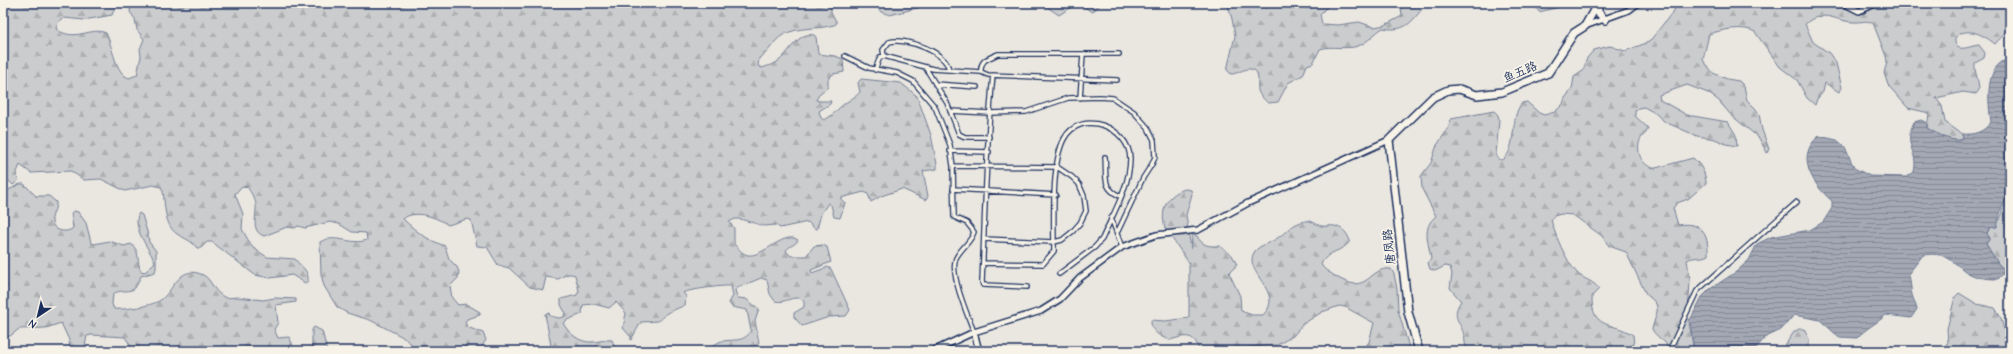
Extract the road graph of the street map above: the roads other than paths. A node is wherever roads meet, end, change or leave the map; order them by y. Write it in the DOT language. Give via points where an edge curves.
graph roads {
  1 [pos="1638,3"];
  2 [pos="1843,3"];
  3 [pos="1877,3"];
  4 [pos="1598,4"];
  5 [pos="1605,20"];
  6 [pos="1585,26"];
  7 [pos="1083,54"];
  8 [pos="1119,54"];
  9 [pos="845,56"];
  10 [pos="884,56"];
  11 [pos="925,67"];
  12 [pos="876,70"];
  13 [pos="949,70"];
  14 [pos="980,72"];
  15 [pos="993,75"];
  16 [pos="1081,79"];
  17 [pos="1116,80"];
  18 [pos="935,84"];
  19 [pos="977,87"];
  20 [pos="1080,98"];
  21 [pos="950,111"];
  22 [pos="989,113"];
  23 [pos="989,137"];
  24 [pos="1389,140"];
  25 [pos="950,151"];
  26 [pos="988,152"];
  27 [pos="1105,157"];
  28 [pos="953,166"];
  29 [pos="988,167"];
  30 [pos="1057,167"];
  31 [pos="953,189"];
  32 [pos="986,191"];
  33 [pos="1056,195"];
  34 [pos="1120,196"];
  35 [pos="1797,202"];
  36 [pos="1112,218"];
  37 [pos="1118,232"];
  38 [pos="984,239"];
  39 [pos="1054,242"];
  40 [pos="1122,246"];
  41 [pos="983,263"];
  42 [pos="1059,274"];
  43 [pos="1027,286"];
  44 [pos="974,332"];
  45 [pos="933,351"];
  46 [pos="979,351"];
  47 [pos="1419,351"];
  48 [pos="1669,351"];
  1 -- 5 [label="street" via="1629,10"];
  2 -- 3 [label="street" via="1859,11"];
  4 -- 5 [label="highway" via="1598,12"];
  4 -- 6 [label="highway, 鱼五路"];
  5 -- 6 [label="street"];
  6 -- 24 [label="highway, 鱼五路" via="1574,34 1548,73 1502,92 1477,94 1459,89 1448,90 1433,97"];
  7 -- 8 [label="street"];
  7 -- 14 [label="street" via="998,54 982,61"];
  7 -- 16 [label="street"];
  9 -- 12 [label="street"];
  10 -- 11 [label="street"];
  10 -- 12 [label="street" via="880,57"];
  10 -- 13 [label="street" via="884,50 889,42 905,42 920,46 945,60"];
  11 -- 13 [label="street"];
  11 -- 18 [label="street"];
  12 -- 25 [label="street" via="898,73 913,81 935,107"];
  13 -- 14 [label="street"];
  14 -- 15 [label="street"];
  15 -- 16 [label="street"];
  15 -- 22 [label="street"];
  16 -- 17 [label="street"];
  16 -- 20 [label="street"];
  18 -- 19 [label="street"];
  18 -- 21 [label="street"];
  20 -- 22 [label="street" via="1068,98 1026,112"];
  20 -- 37 [label="street" via="1113,98 1134,112 1148,128 1154,140 1156,150 1152,164"];
  21 -- 22 [label="street"];
  21 -- 23 [label="street" via="959,134 965,137"];
  22 -- 23 [label="street"];
  23 -- 26 [label="street"];
  24 -- 40 [label="street" via="1248,203 1198,230 1156,235"];
  24 -- 47 [label="highway, 唐凤路" via="1408,312"];
  25 -- 26 [label="street"];
  25 -- 28 [label="street"];
  26 -- 29 [label="street"];
  27 -- 34 [label="street" via="1107,187"];
  28 -- 29 [label="street"];
  28 -- 31 [label="street"];
  29 -- 30 [label="street"];
  29 -- 32 [label="street"];
  30 -- 33 [label="street"];
  30 -- 34 [label="street" via="1064,139 1074,128 1087,124 1111,129 1119,134 1129,148 1128,178"];
  30 -- 39 [label="street" via="1079,184 1086,211 1072,232 1062,240"];
  31 -- 32 [label="street"];
  31 -- 44 [label="street" via="954,217 967,223 974,232 954,266 960,295"];
  32 -- 33 [label="street"];
  32 -- 38 [label="street"];
  33 -- 39 [label="street"];
  34 -- 36 [label="street"];
  35 -- 48 [label="street" via="1697,290"];
  36 -- 37 [label="street"];
  36 -- 42 [label="street" via="1095,247"];
  37 -- 40 [label="street"];
  38 -- 39 [label="street"];
  38 -- 41 [label="street"];
  39 -- 41 [label="street" via="1054,251 1043,264"];
  40 -- 44 [label="street" via="1041,311"];
  41 -- 43 [label="street" via="983,285"];
  44 -- 45 [label="street"];
  44 -- 46 [label="street"];
}
